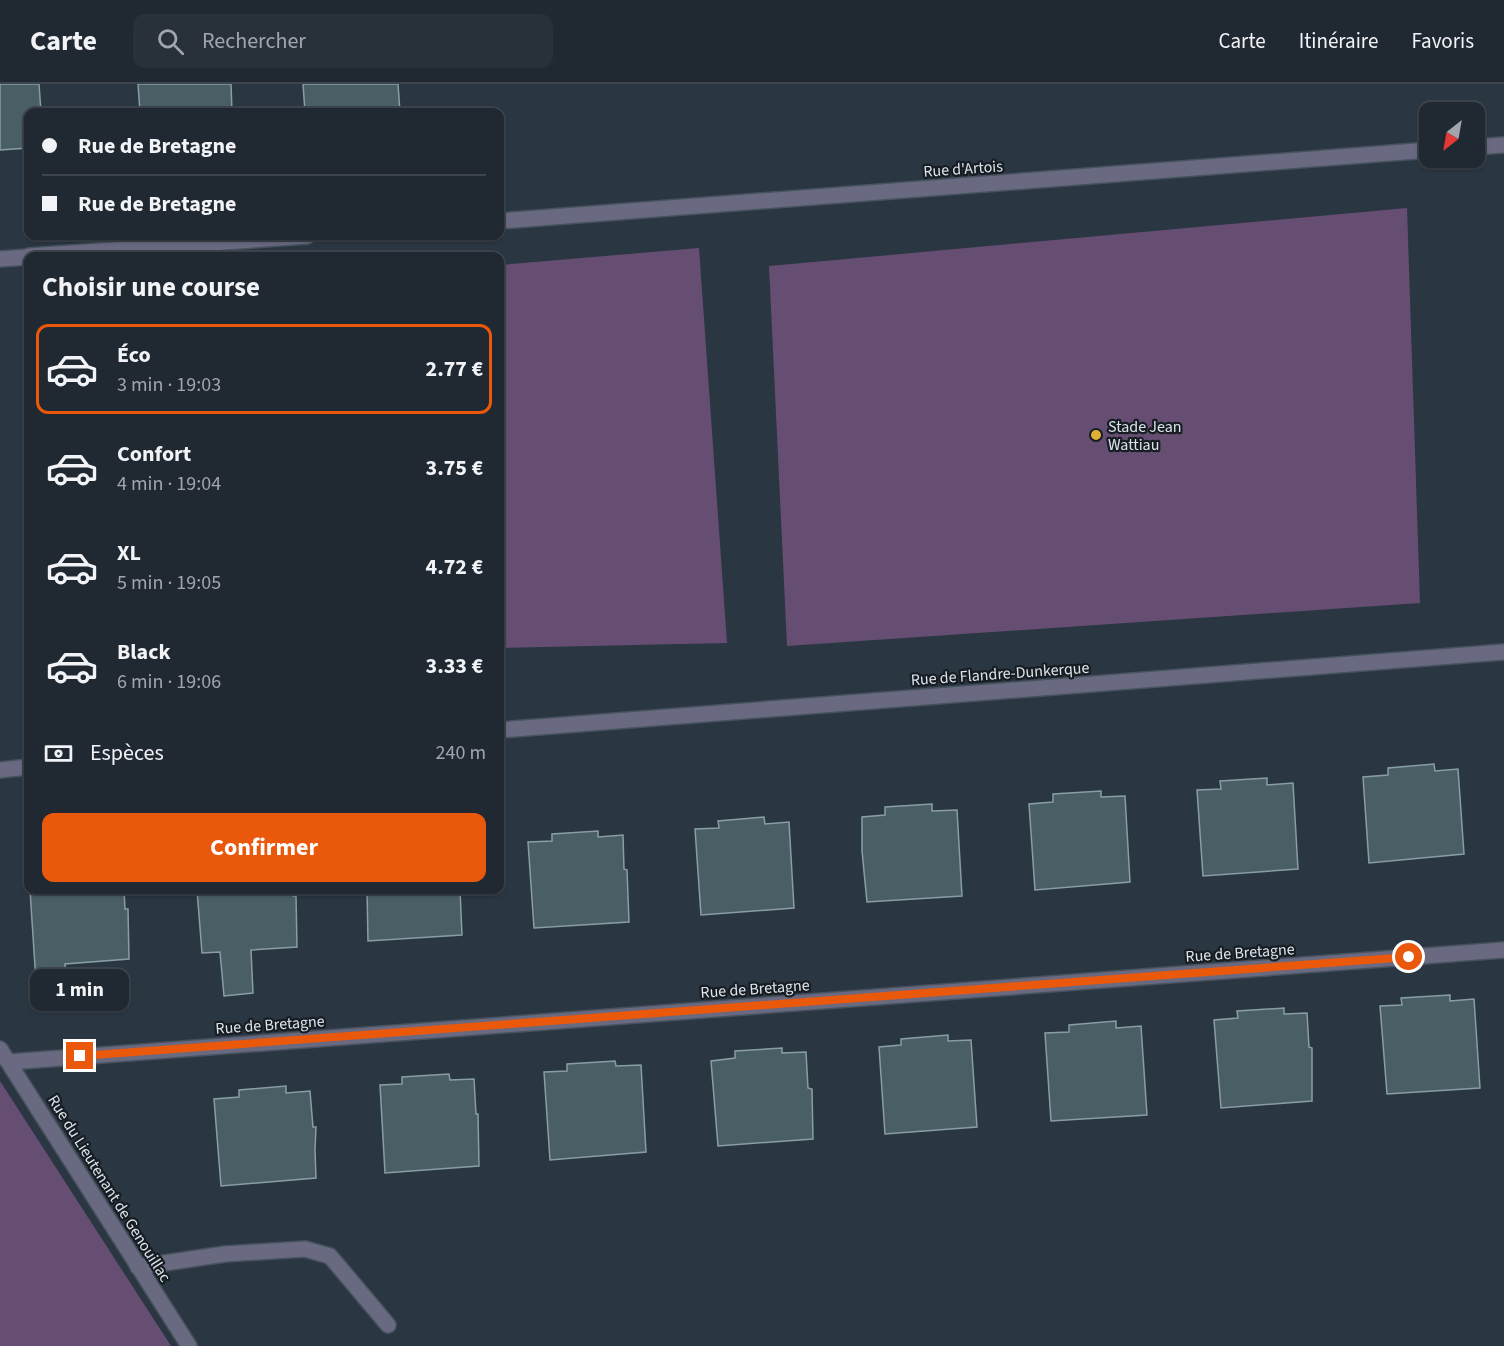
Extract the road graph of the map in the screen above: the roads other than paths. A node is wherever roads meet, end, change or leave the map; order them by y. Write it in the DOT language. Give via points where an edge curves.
graph roads {
  1 [pos="1504,145"];
  2 [pos="1485,146"];
  3 [pos="1419,151"];
  4 [pos="504,221"];
  5 [pos="251,240"];
  6 [pos="85,252"];
  7 [pos="24,257"];
  8 [pos="0,259"];
  9 [pos="1504,652"];
  10 [pos="504,730"];
  11 [pos="24,767"];
  12 [pos="0,770"];
  13 [pos="1504,950"];
  14 [pos="4,1055"];
  15 [pos="138,1267"];
  16 [pos="388,1325"];
  17 [pos="189,1346"];
  1 -- 2 [label="street"];
  3 -- 4 [label="street, Rue d'Artois"];
  5 -- 6 [label="street"];
  7 -- 8 [label="street"];
  9 -- 10 [label="street, Rue de Flandre-Dunkerque"];
  11 -- 12 [label="street"];
  13 -- 14 [label="street, Rue de Bretagne"];
  14 -- 15 [label="street, Rue du Lieutenant de Genouillac"];
  15 -- 16 [label="street" via="225,1254 305,1249 330,1256"];
  15 -- 17 [label="street, Rue du Lieutenant de Genouillac"];
}
